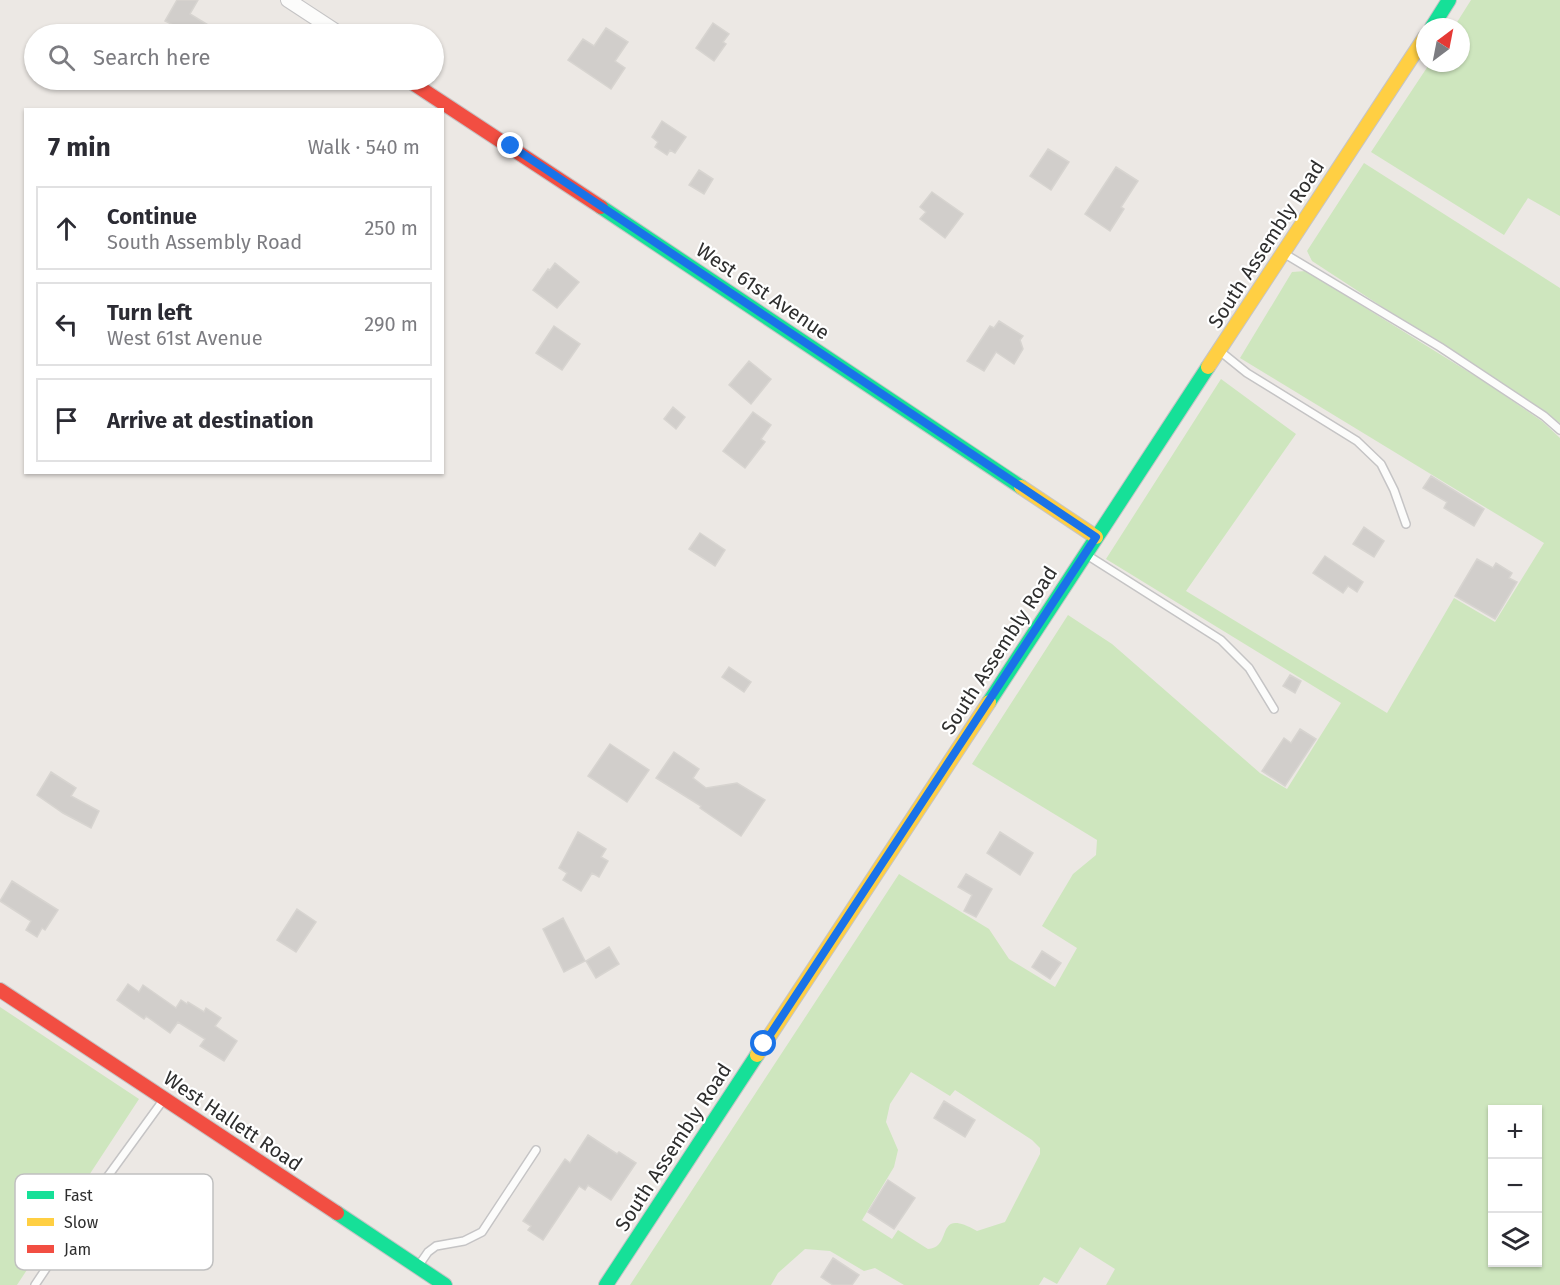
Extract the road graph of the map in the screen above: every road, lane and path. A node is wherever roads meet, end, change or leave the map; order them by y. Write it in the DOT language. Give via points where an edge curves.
graph roads {
  1 [pos="288,0"];
  2 [pos="1449,0"];
  3 [pos="1438,18"];
  4 [pos="325,24"];
  5 [pos="1416,51"];
  6 [pos="424,90"];
  7 [pos="1283,252"];
  8 [pos="1219,351"];
  9 [pos="1560,430"];
  10 [pos="1406,524"];
  11 [pos="1096,537"];
  12 [pos="1085,554"];
  13 [pos="1274,709"];
  14 [pos="0,990"];
  15 [pos="164,1099"];
  16 [pos="536,1150"];
  17 [pos="109,1174"];
  18 [pos="418,1267"];
  19 [pos="45,1270"];
  20 [pos="35,1285"];
  21 [pos="445,1285"];
  22 [pos="606,1285"];
  1 -- 4 [label="street"];
  2 -- 3 [label="street"];
  5 -- 7 [label="street, South Assembly Road"];
  6 -- 11 [label="street, West 61st Avenue"];
  7 -- 8 [label="street, South Assembly Road"];
  7 -- 9 [label="lane" via="1440,347"];
  8 -- 10 [label="lane" via="1357,441 1381,464"];
  8 -- 11 [label="street, South Assembly Road"];
  11 -- 12 [label="street, South Assembly Road"];
  12 -- 13 [label="lane" via="1221,640 1249,668"];
  12 -- 22 [label="street, South Assembly Road"];
  14 -- 15 [label="street, West Hallett Road"];
  15 -- 17 [label="lane"];
  15 -- 18 [label="street, West Hallett Road"];
  16 -- 18 [label="lane" via="482,1232 464,1241 436,1246"];
  18 -- 21 [label="street, West Hallett Road"];
  19 -- 20 [label="lane"];
}
